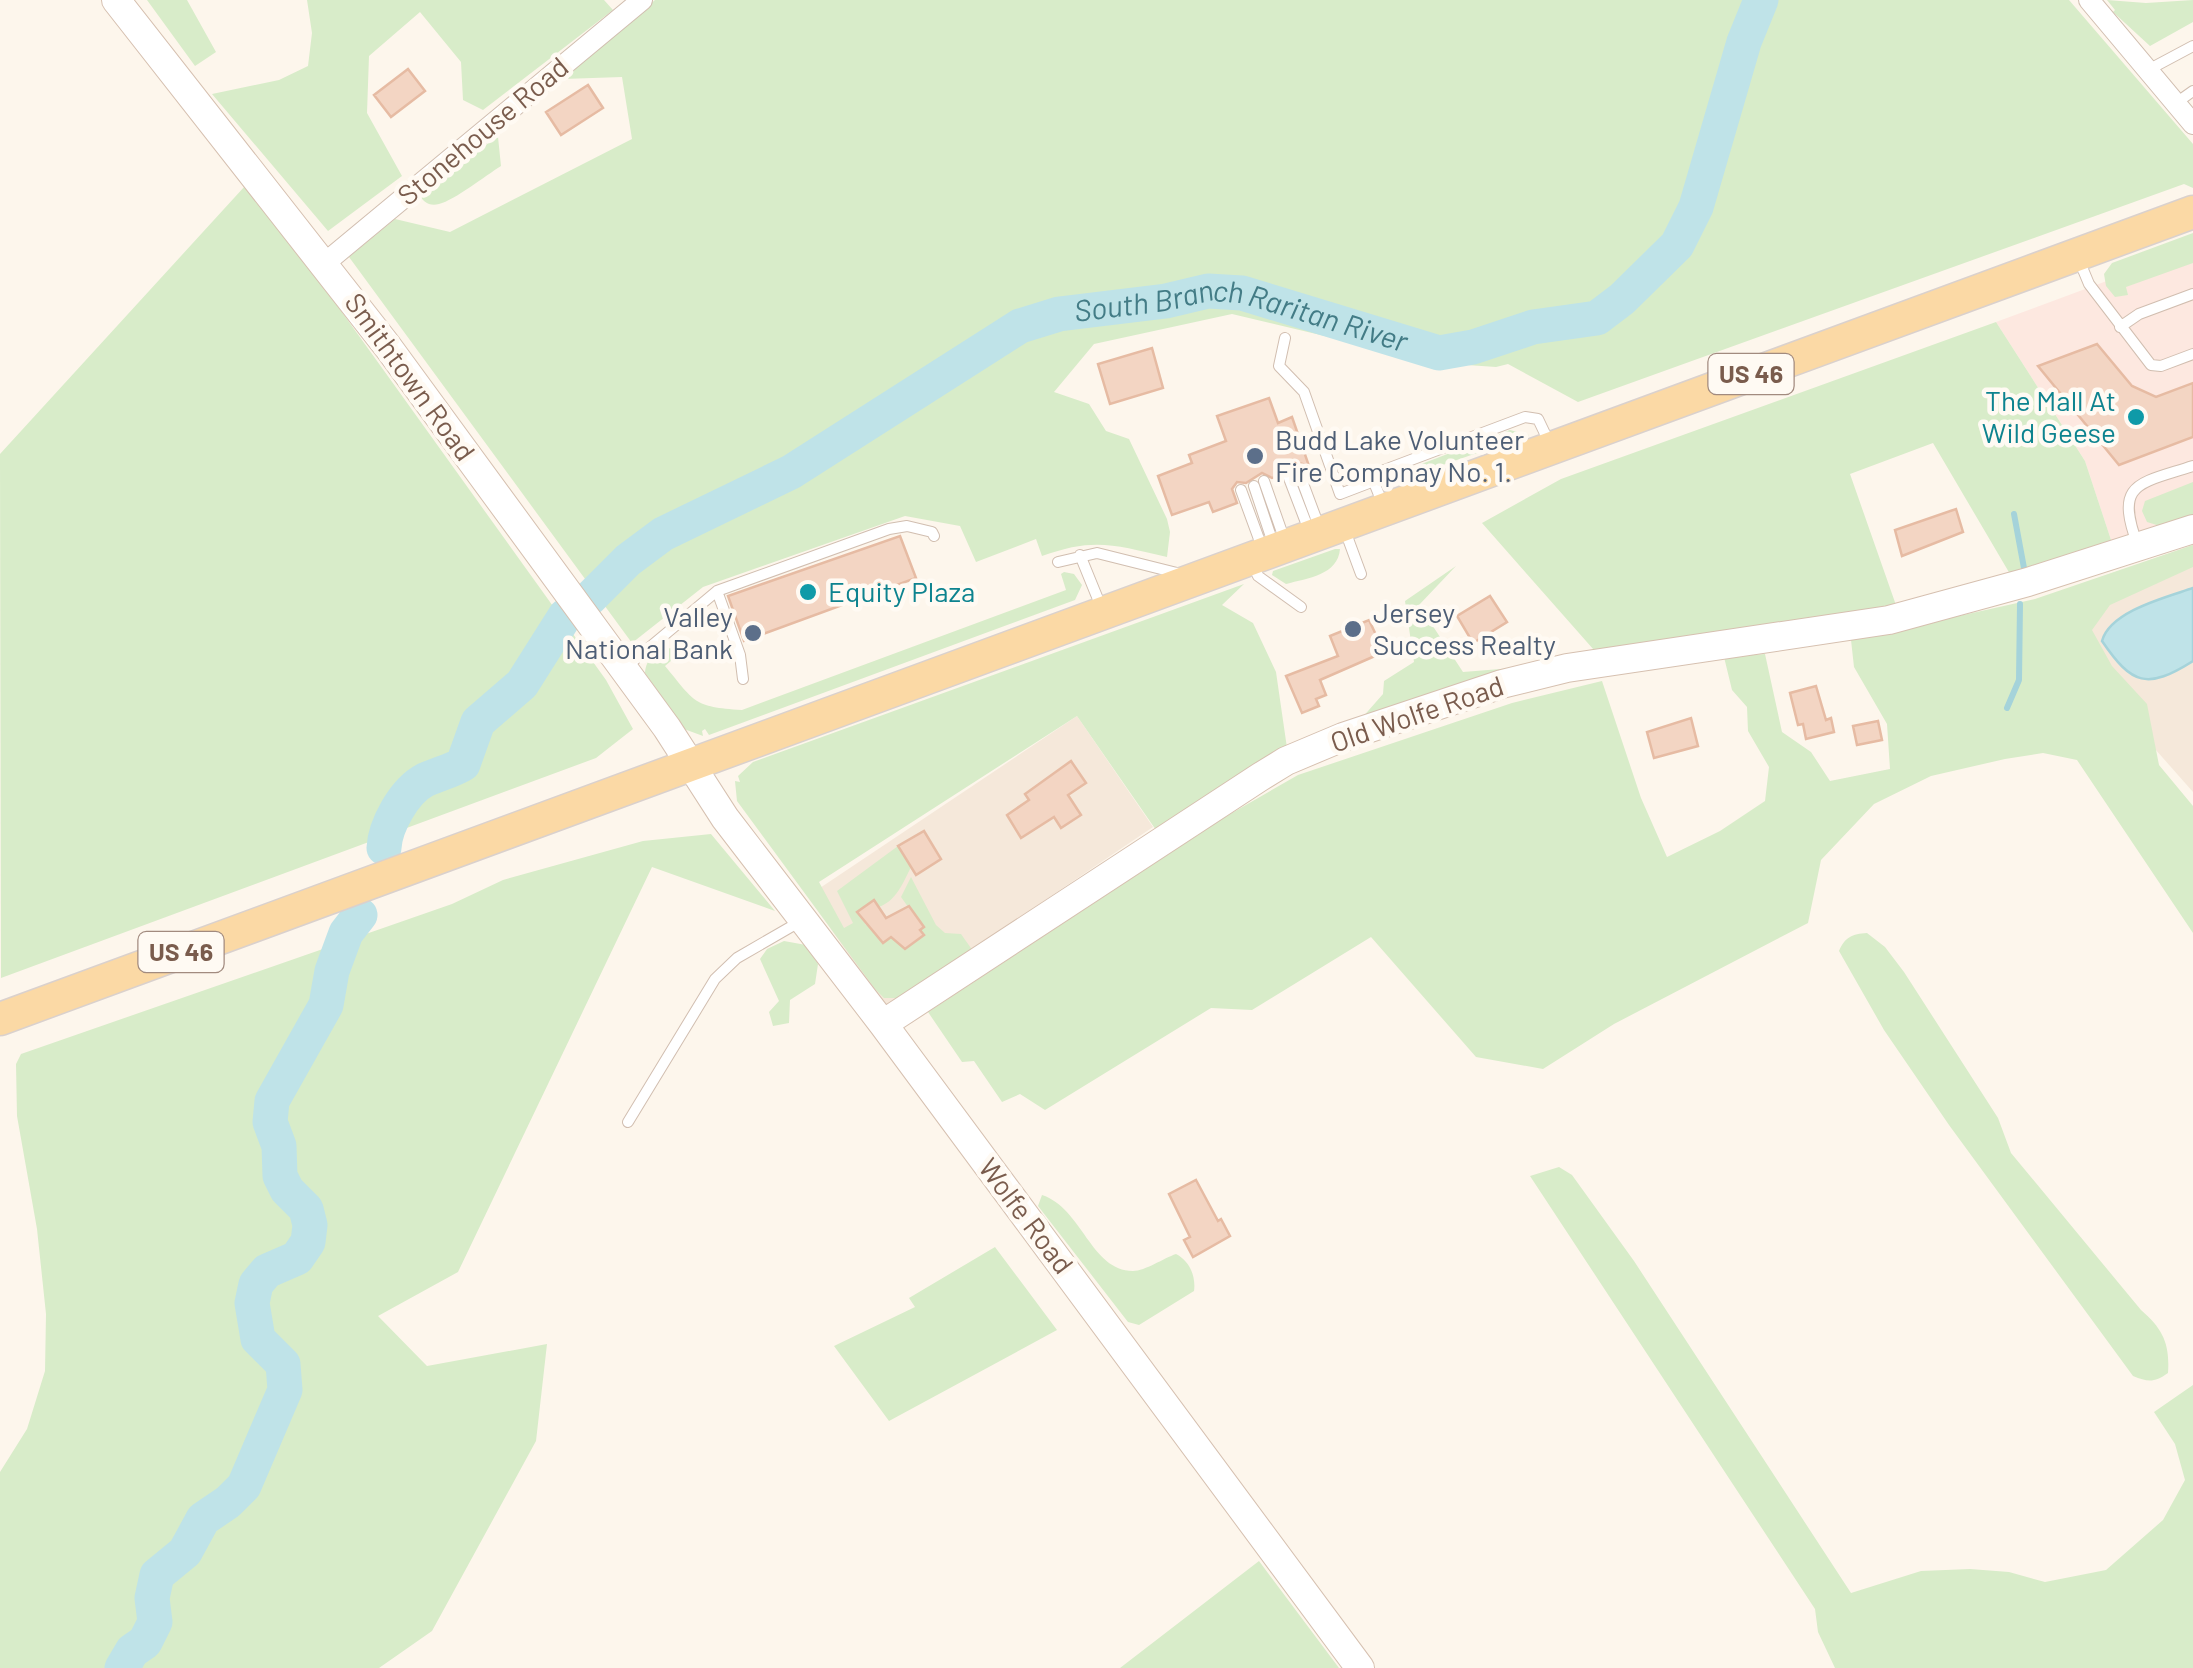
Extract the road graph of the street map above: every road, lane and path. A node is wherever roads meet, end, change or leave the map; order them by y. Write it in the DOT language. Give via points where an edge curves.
graph roads {
  1 [pos="116,0"];
  2 [pos="642,0"];
  3 [pos="2089,0"];
  4 [pos="2193,46"];
  5 [pos="2148,70"];
  6 [pos="2184,97"];
  7 [pos="2193,124"];
  8 [pos="2193,212"];
  9 [pos="2077,255"];
  10 [pos="325,263"];
  11 [pos="2193,294"];
  12 [pos="2120,327"];
  13 [pos="1285,338"];
  14 [pos="2193,354"];
  15 [pos="2193,466"];
  16 [pos="1293,471"];
  17 [pos="1259,483"];
  18 [pos="1241,490"];
  19 [pos="1379,495"];
  20 [pos="2193,529"];
  21 [pos="934,536"];
  22 [pos="1293,542"];
  23 [pos="2138,546"];
  24 [pos="1080,555"];
  25 [pos="1058,562"];
  26 [pos="1361,574"];
  27 [pos="1197,578"];
  28 [pos="717,592"];
  29 [pos="1301,607"];
  30 [pos="1103,612"];
  31 [pos="624,669"];
  32 [pos="743,679"];
  33 [pos="691,764"];
  34 [pos="802,921"];
  35 [pos="0,1018"];
  36 [pos="883,1024"];
  37 [pos="628,1122"];
  38 [pos="1360,1668"];
  1 -- 10 [label="street, Smithtown Road"];
  2 -- 10 [label="street, Stonehouse Road"];
  3 -- 5 [label="street"];
  4 -- 5 [label="lane"];
  5 -- 6 [label="street"];
  6 -- 7 [label="street"];
  8 -- 9 [label="main road, US 46"];
  9 -- 12 [label="lane"];
  9 -- 19 [label="main road, US 46" via="1551,448"];
  10 -- 31 [label="street, Smithtown Road"];
  11 -- 12 [label="lane"];
  12 -- 14 [label="lane" via="2151,365"];
  13 -- 19 [label="lane" via="1278,366 1304,392 1340,494"];
  15 -- 23 [label="lane" via="2133,491 2127,514"];
  16 -- 22 [label="lane"];
  17 -- 22 [label="lane"];
  18 -- 22 [label="lane"];
  19 -- 22 [label="main road, US 46"];
  20 -- 23 [label="street, Old Wolfe Road"];
  21 -- 28 [label="lane" via="908,526 889,529"];
  22 -- 26 [label="lane"];
  22 -- 27 [label="main road, US 46"];
  22 -- 29 [label="lane" via="1258,576"];
  23 -- 36 [label="street, Old Wolfe Road" via="1889,620 1567,668 1359,731 1260,777"];
  24 -- 25 [label="lane"];
  24 -- 27 [label="lane" via="1097,553"];
  24 -- 30 [label="lane"];
  27 -- 30 [label="main road, US 46"];
  28 -- 31 [label="lane"];
  28 -- 32 [label="lane"];
  30 -- 33 [label="main road, US 46"];
  31 -- 33 [label="street, Smithtown Road"];
  33 -- 34 [label="street, Wolfe Road"];
  33 -- 35 [label="main road, US 46"];
  34 -- 36 [label="street, Wolfe Road"];
  34 -- 37 [label="lane" via="714,979"];
  36 -- 38 [label="street, Wolfe Road"];
}
